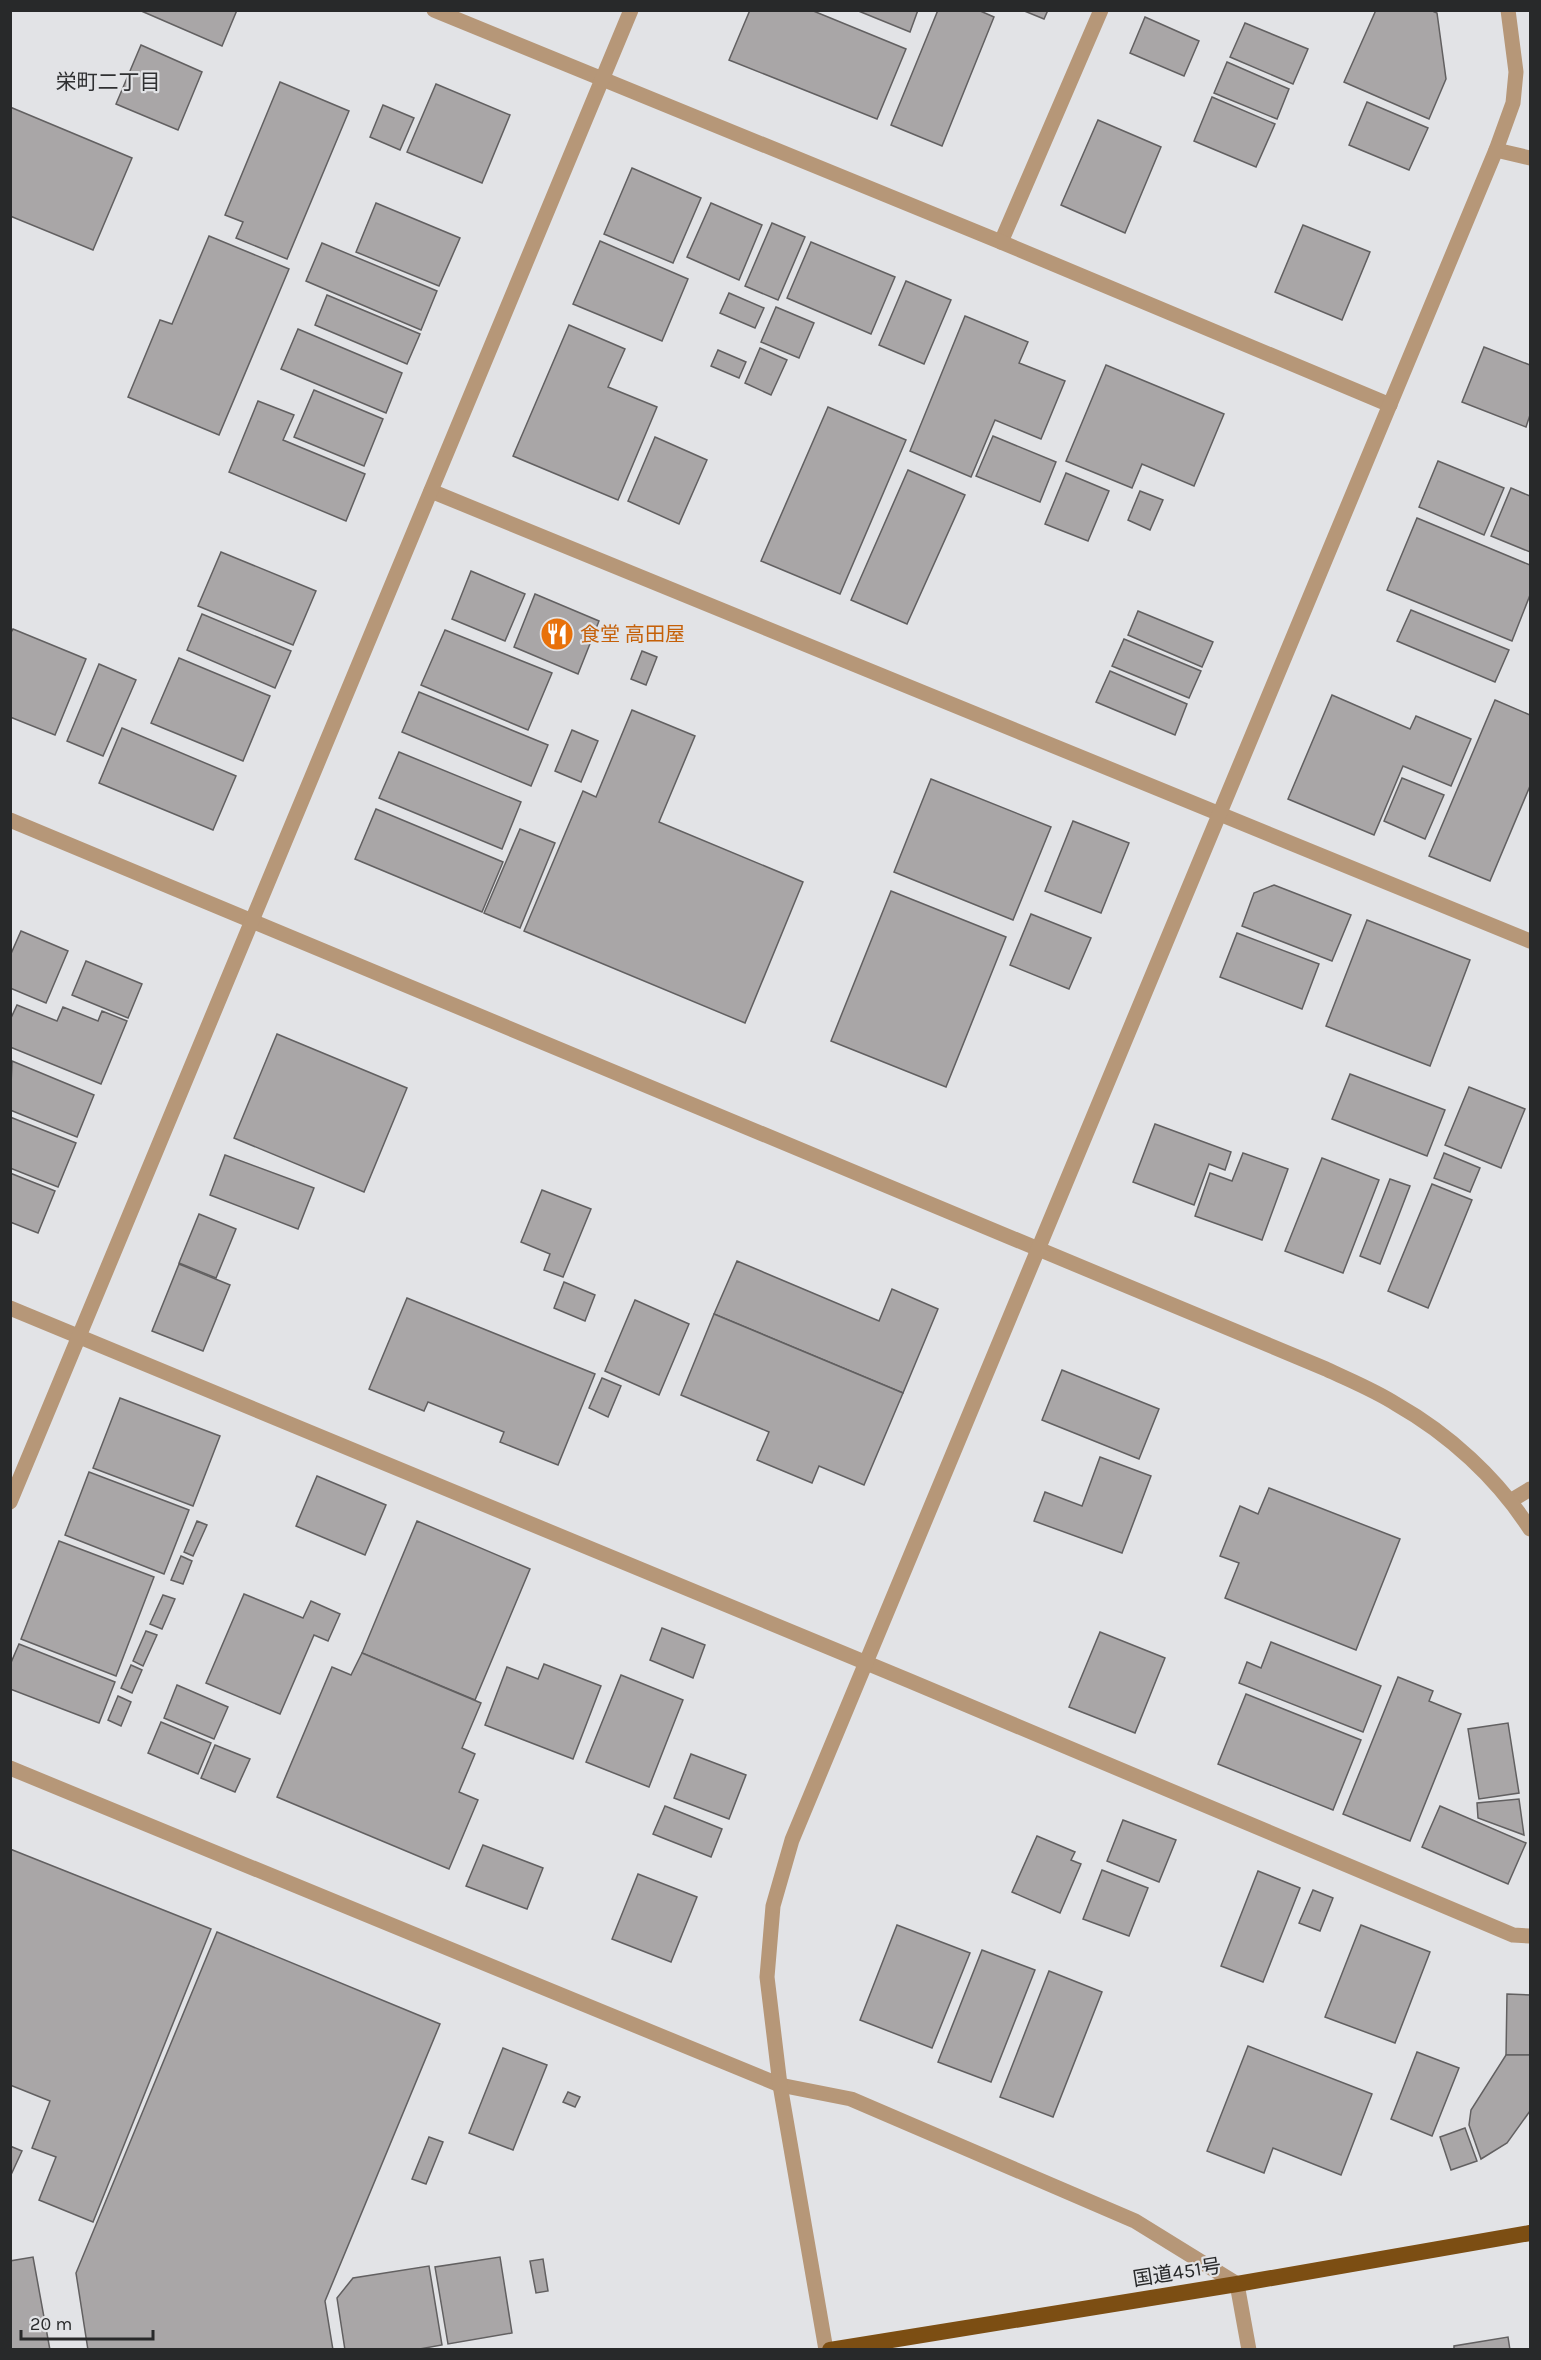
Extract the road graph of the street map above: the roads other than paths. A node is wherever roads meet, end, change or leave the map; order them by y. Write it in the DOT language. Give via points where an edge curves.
graph roads {
  1 [pos="434,10"];
  2 [pos="631,10"];
  3 [pos="1101,10"];
  4 [pos="1508,10"];
  5 [pos="602,80"];
  6 [pos="1496,150"];
  7 [pos="1530,158"];
  8 [pos="1001,242"];
  9 [pos="1390,405"];
  10 [pos="431,491"];
  11 [pos="1220,814"];
  12 [pos="10,820"];
  13 [pos="254,921"];
  14 [pos="1530,940"];
  15 [pos="1039,1248"];
  16 [pos="10,1308"];
  17 [pos="80,1337"];
  18 [pos="1530,1489"];
  19 [pos="1512,1500"];
  20 [pos="10,1502"];
  21 [pos="1530,1529"];
  22 [pos="867,1663"];
  23 [pos="10,1768"];
  24 [pos="1530,1936"];
  25 [pos="780,2085"];
  26 [pos="1530,2233"];
  27 [pos="1238,2284"];
  28 [pos="828,2349"];
  29 [pos="1249,2349"];
  1 -- 5 [label="street"];
  2 -- 5 [label="street"];
  3 -- 8 [label="street"];
  4 -- 6 [label="street" via="1516,72 1513,103"];
  5 -- 8 [label="street"];
  5 -- 10 [label="street"];
  6 -- 7 [label="street"];
  6 -- 9 [label="street"];
  8 -- 9 [label="street"];
  9 -- 11 [label="street"];
  10 -- 11 [label="street"];
  10 -- 13 [label="street"];
  11 -- 14 [label="street"];
  11 -- 15 [label="street"];
  12 -- 13 [label="street"];
  13 -- 15 [label="street"];
  13 -- 17 [label="street"];
  15 -- 19 [label="street" via="1326,1369 1396,1403 1447,1438"];
  15 -- 22 [label="street"];
  16 -- 17 [label="street"];
  17 -- 20 [label="street"];
  17 -- 22 [label="street"];
  18 -- 19 [label="street"];
  19 -- 21 [label="street"];
  22 -- 24 [label="street" via="1513,1935"];
  22 -- 25 [label="street" via="792,1840 773,1906 767,1977"];
  23 -- 25 [label="street"];
  25 -- 27 [label="street" via="851,2099 1124,2216"];
  25 -- 28 [label="street"];
  26 -- 27 [label="highway, 国道451号"];
  27 -- 28 [label="highway, 国道451号"];
  27 -- 29 [label="street"];
}
